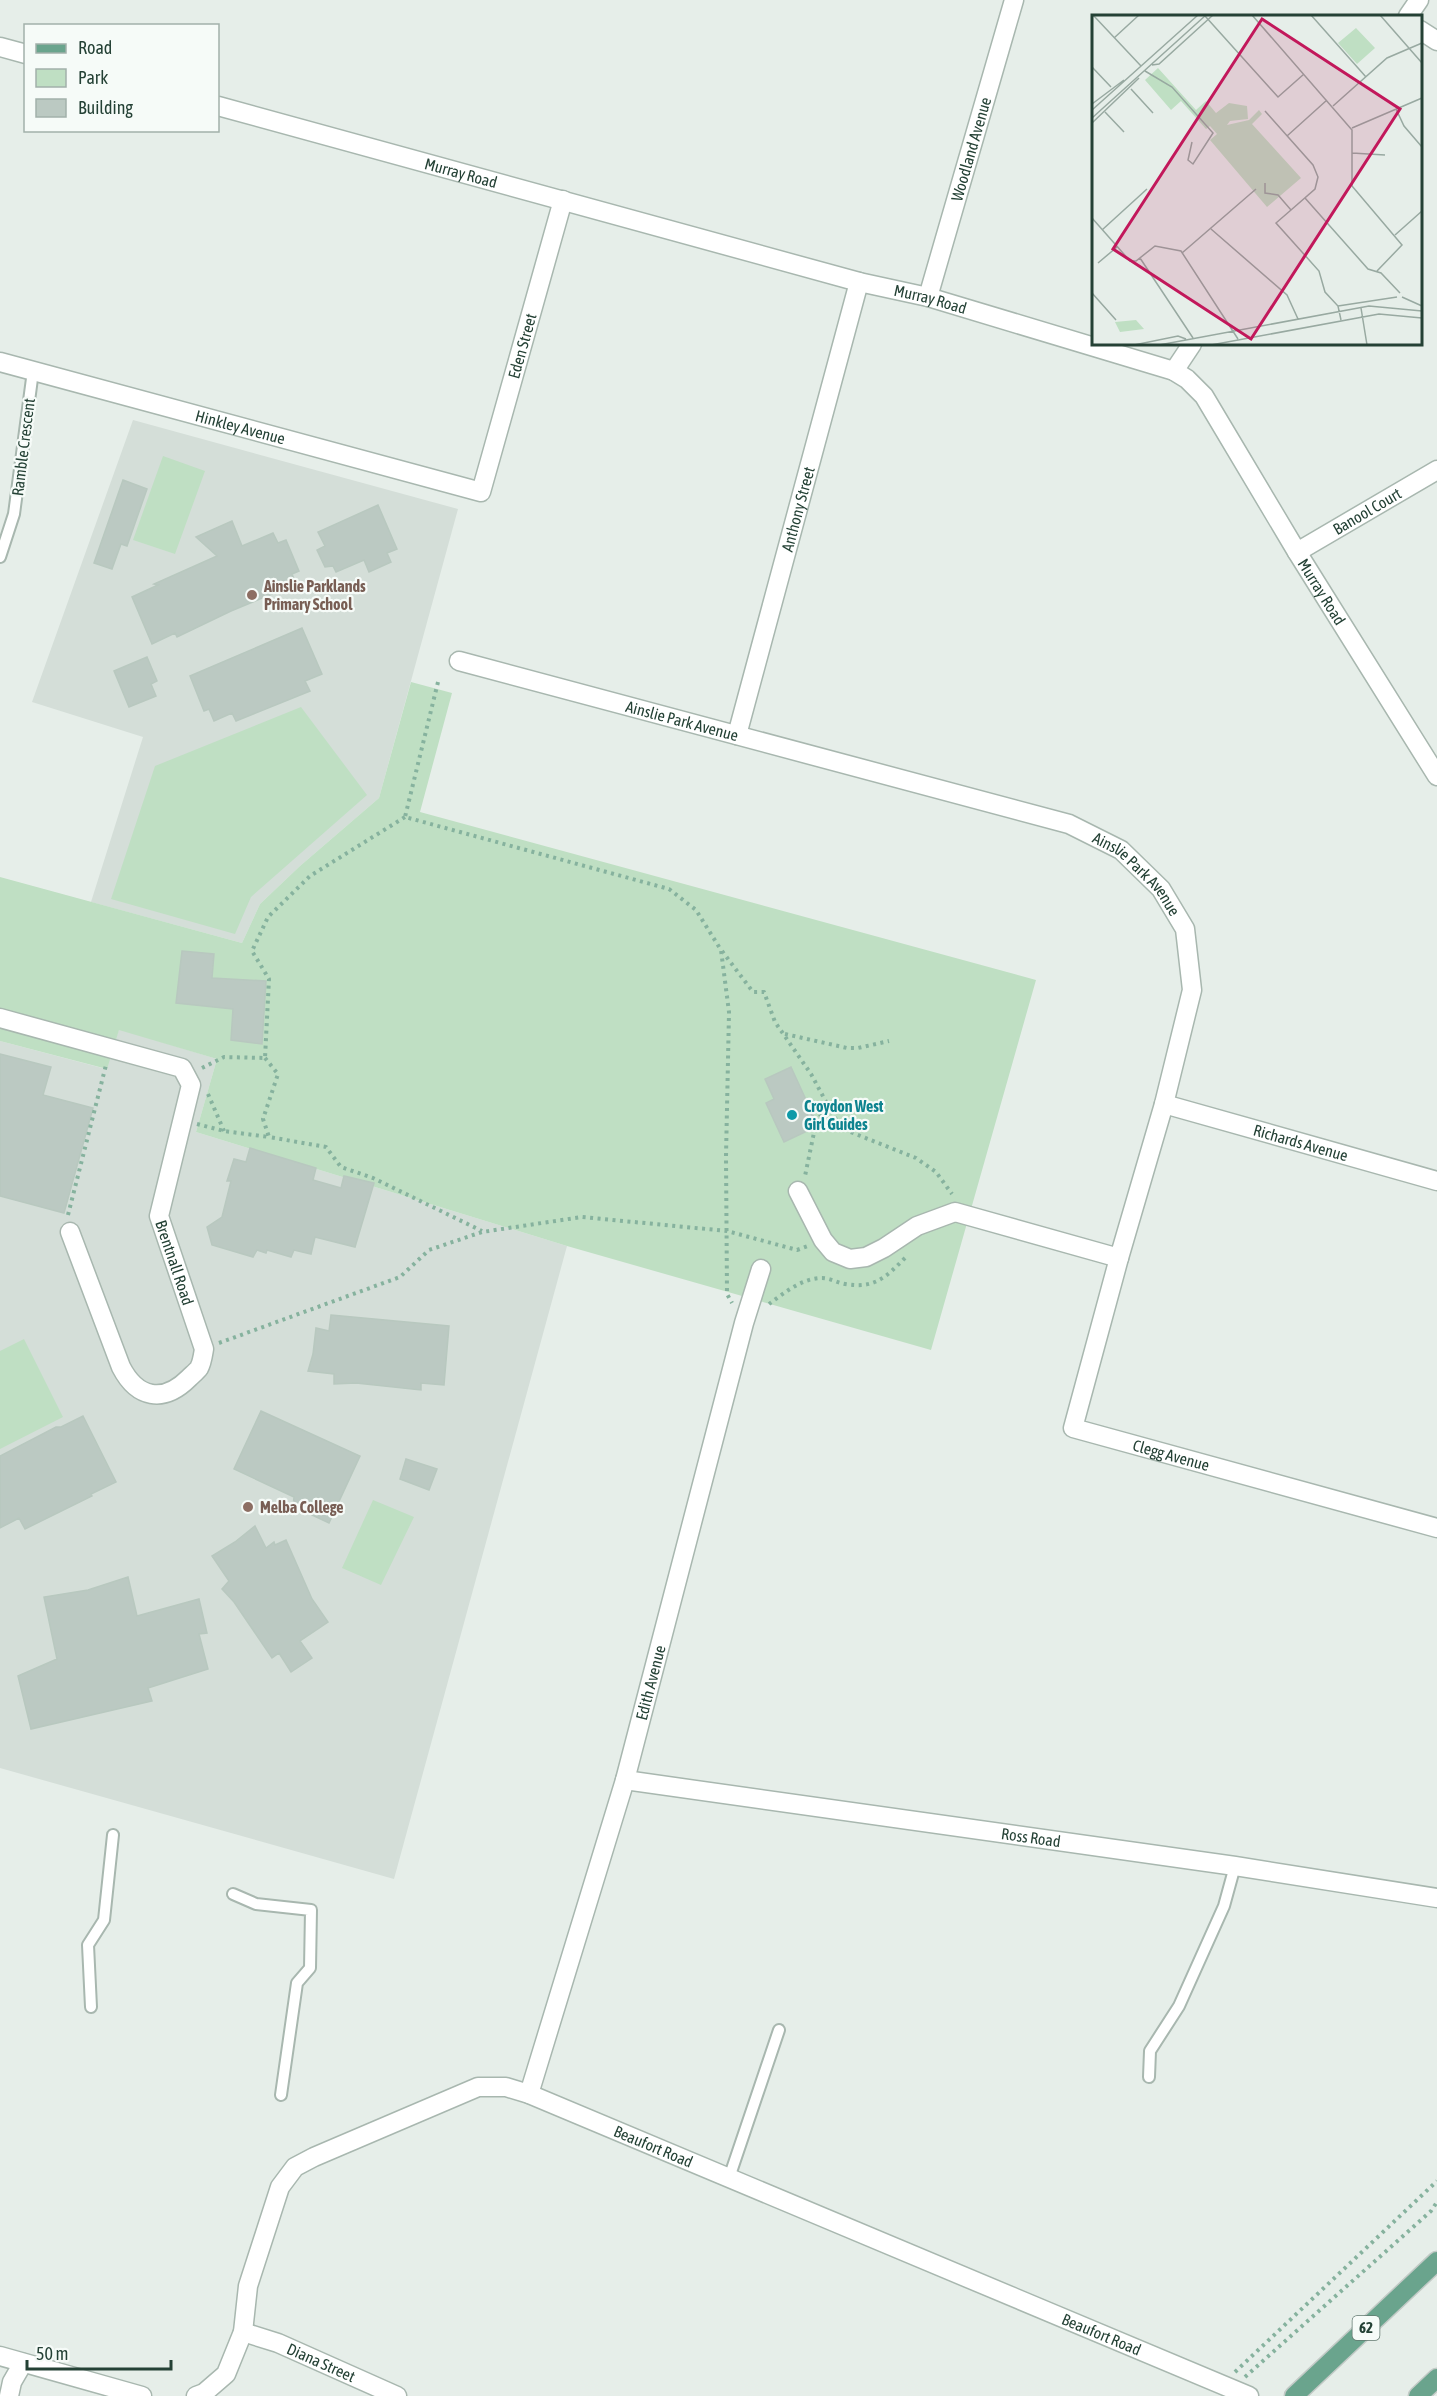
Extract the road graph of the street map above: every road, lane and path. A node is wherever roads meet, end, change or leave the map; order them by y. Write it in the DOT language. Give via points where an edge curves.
graph roads {
  1 [pos="1014,0"];
  2 [pos="1419,0"];
  3 [pos="1409,15"];
  4 [pos="1422,31"];
  5 [pos="1437,41"];
  6 [pos="0,47"];
  7 [pos="24,53"];
  8 [pos="219,106"];
  9 [pos="563,200"];
  10 [pos="859,282"];
  11 [pos="928,297"];
  12 [pos="1191,345"];
  13 [pos="0,362"];
  14 [pos="33,371"];
  15 [pos="1174,371"];
  16 [pos="1437,470"];
  17 [pos="481,492"];
  18 [pos="1297,552"];
  19 [pos="0,557"];
  20 [pos="459,661"];
  21 [pos="438,682"];
  22 [pos="737,735"];
  23 [pos="1437,776"];
  24 [pos="405,817"];
  25 [pos="721,950"];
  26 [pos="0,1018"];
  27 [pos="784,1034"];
  28 [pos="889,1041"];
  29 [pos="111,1047"];
  30 [pos="265,1058"];
  31 [pos="204,1067"];
  32 [pos="197,1076"];
  33 [pos="204,1087"];
  34 [pos="1164,1104"];
  35 [pos="831,1111"];
  36 [pos="182,1120"];
  37 [pos="224,1131"];
  38 [pos="269,1137"];
  39 [pos="1437,1181"];
  40 [pos="798,1191"];
  41 [pos="962,1215"];
  42 [pos="727,1231"];
  43 [pos="70,1232"];
  44 [pos="482,1232"];
  45 [pos="823,1240"];
  46 [pos="906,1257"];
  47 [pos="1119,1258"];
  48 [pos="761,1269"];
  49 [pos="765,1307"];
  50 [pos="744,1323"];
  51 [pos="204,1349"];
  52 [pos="1437,1528"];
  53 [pos="625,1780"];
  54 [pos="113,1835"];
  55 [pos="1235,1866"];
  56 [pos="233,1894"];
  57 [pos="1437,1898"];
  58 [pos="91,2007"];
  59 [pos="779,2030"];
  60 [pos="1149,2076"];
  61 [pos="529,2094"];
  62 [pos="281,2095"];
  63 [pos="729,2178"];
  64 [pos="1437,2181"];
  65 [pos="1437,2202"];
  66 [pos="1437,2260"];
  67 [pos="243,2332"];
  68 [pos="0,2356"];
  69 [pos="23,2362"];
  70 [pos="1437,2378"];
  71 [pos="1225,2385"];
  72 [pos="9,2396"];
  73 [pos="141,2396"];
  74 [pos="196,2396"];
  75 [pos="397,2396"];
  76 [pos="1249,2396"];
  77 [pos="1294,2396"];
  78 [pos="1418,2396"];
  1 -- 11 [label="street, Woodland Avenue"];
  2 -- 3 [label="street"];
  4 -- 5 [label="street"];
  6 -- 7 [label="street"];
  8 -- 9 [label="street, Murray Road"];
  9 -- 10 [label="street, Murray Road"];
  9 -- 17 [label="street, Eden Street"];
  10 -- 11 [label="street, Murray Road"];
  10 -- 22 [label="street, Anthony Street"];
  11 -- 15 [label="street, Murray Road"];
  12 -- 15 [label="street"];
  13 -- 14 [label="street, Hinkley Avenue"];
  14 -- 17 [label="street, Hinkley Avenue"];
  14 -- 19 [label="lane, Ramble Crescent" via="14,514"];
  15 -- 18 [label="street, Murray Road" via="1204,396"];
  16 -- 18 [label="street, Banool Court"];
  18 -- 23 [label="street, Murray Road"];
  20 -- 22 [label="street, Ainslie Park Avenue"];
  21 -- 24 [label="path"];
  22 -- 34 [label="street, Ainslie Park Avenue" via="1069,824 1121,850 1161,889 1185,929 1192,990"];
  24 -- 25 [label="path" via="669,889 696,910"];
  24 -- 30 [label="path" via="310,876 268,916 252,951 269,979"];
  25 -- 27 [label="path" via="753,992 764,992"];
  25 -- 42 [label="path" via="729,1012"];
  26 -- 29 [label="street"];
  27 -- 28 [label="path" via="847,1048"];
  27 -- 35 [label="path"];
  29 -- 32 [label="street"];
  29 -- 43 [label="path" via="68,1211"];
  30 -- 31 [label="path" via="224,1057"];
  30 -- 38 [label="path" via="278,1074 263,1119"];
  31 -- 32 [label="path"];
  31 -- 32 [label="path"];
  32 -- 36 [label="street, Brentnall Road"];
  33 -- 37 [label="path"];
  34 -- 39 [label="street, Richards Avenue"];
  34 -- 47 [label="street, Ainslie Park Avenue"];
  35 -- 40 [label="path" via="818,1118 807,1171"];
  35 -- 41 [label="path" via="848,1131 916,1158 936,1172"];
  36 -- 37 [label="path"];
  36 -- 51 [label="street, Brentnall Road" via="159,1216"];
  37 -- 38 [label="path"];
  38 -- 44 [label="path" via="326,1147 341,1167 373,1178"];
  40 -- 45 [label="street"];
  41 -- 45 [label="street" via="955,1212 917,1226 866,1257 850,1259 833,1252"];
  41 -- 47 [label="street"];
  42 -- 44 [label="path" via="582,1217"];
  42 -- 45 [label="path" via="797,1250"];
  42 -- 50 [label="path" via="727,1294"];
  43 -- 51 [label="street" via="128,1381 140,1391 158,1395 181,1387 199,1368"];
  44 -- 51 [label="path" via="429,1250 400,1277"];
  46 -- 49 [label="path" via="885,1279 868,1285 846,1285 822,1278 802,1282"];
  47 -- 52 [label="street, Clegg Avenue" via="1073,1428"];
  48 -- 50 [label="street, Edith Avenue"];
  50 -- 53 [label="street, Edith Avenue"];
  53 -- 55 [label="street, Ross Road"];
  53 -- 61 [label="street, Edith Avenue"];
  54 -- 58 [label="lane" via="104,1920 88,1945"];
  55 -- 57 [label="street, Ross Road"];
  55 -- 60 [label="lane" via="1224,1906 1179,2006 1150,2051"];
  56 -- 62 [label="lane" via="256,1904 311,1910 309,1968 297,1983"];
  59 -- 63 [label="lane"];
  61 -- 63 [label="street, Beaufort Road"];
  61 -- 67 [label="street, Beaufort Road" via="506,2087 478,2087 295,2167 280,2187 252,2275"];
  63 -- 71 [label="street, Beaufort Road"];
  64 -- 71 [label="path"];
  65 -- 71 [label="path"];
  66 -- 77 [label="main road, 62"];
  67 -- 74 [label="street, Beaufort Road" via="226,2374"];
  67 -- 75 [label="street, Diana Street" via="278,2343"];
  68 -- 69 [label="street"];
  69 -- 72 [label="street"];
  69 -- 73 [label="street"];
  70 -- 78 [label="main road"];
  71 -- 76 [label="street, Beaufort Road"];
}
